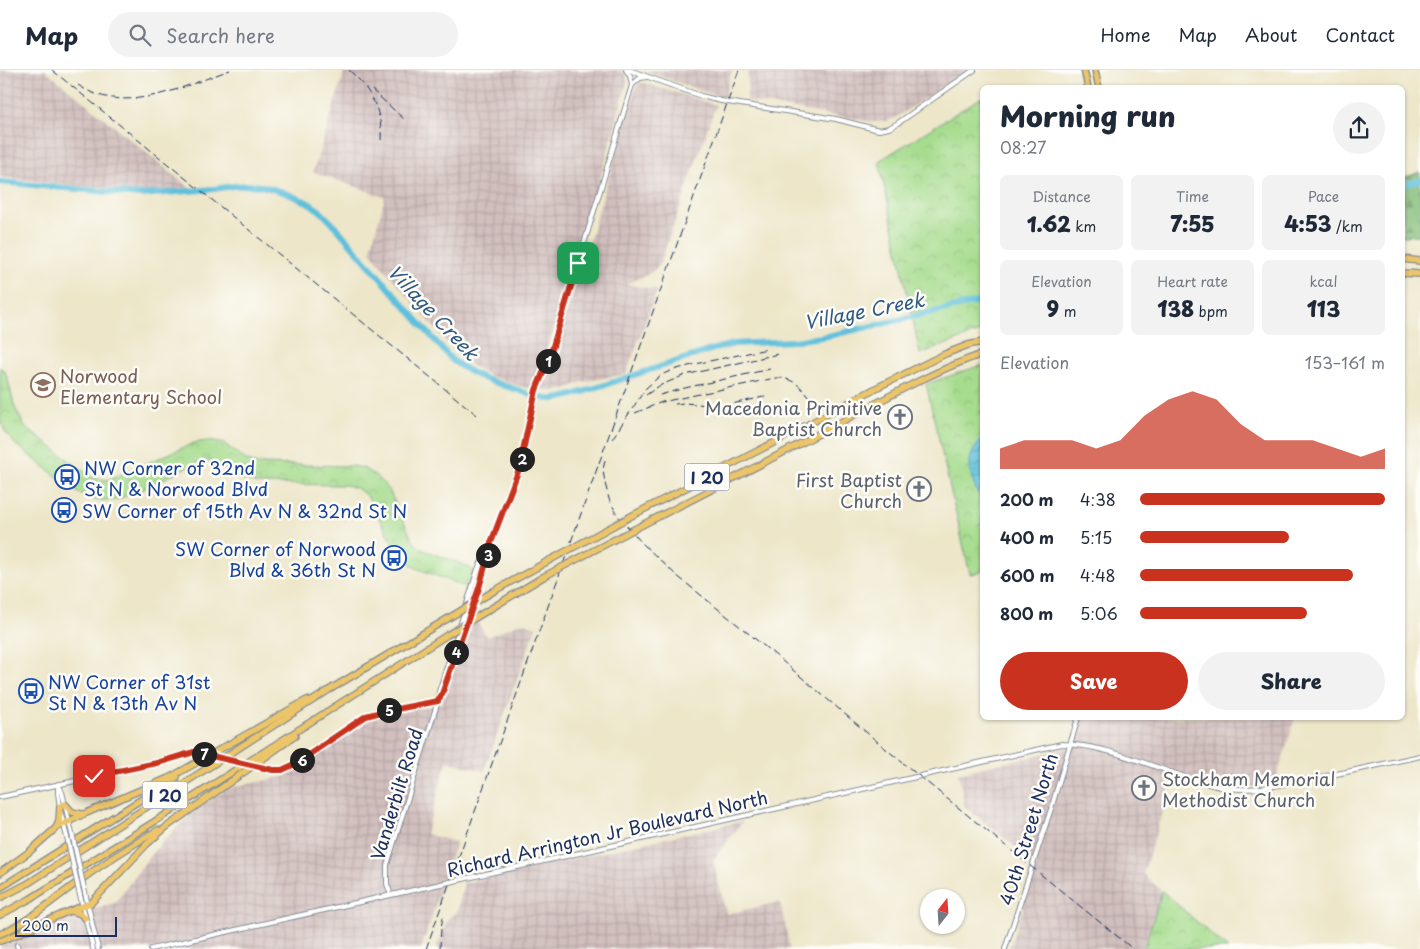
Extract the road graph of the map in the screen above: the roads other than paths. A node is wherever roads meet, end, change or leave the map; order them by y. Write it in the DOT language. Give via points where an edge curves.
graph roads {
  1 [pos="628,70"];
  2 [pos="974,70"];
  3 [pos="1084,70"];
  4 [pos="1095,70"];
  5 [pos="648,77"];
  6 [pos="632,85"];
  7 [pos="1087,85"];
  8 [pos="1098,85"];
  9 [pos="1405,260"];
  10 [pos="1418,261"];
  11 [pos="1405,274"];
  12 [pos="1410,275"];
  13 [pos="1420,275"];
  14 [pos="1405,276"];
  15 [pos="980,342"];
  16 [pos="980,355"];
  17 [pos="329,690"];
  18 [pos="438,701"];
  19 [pos="335,707"];
  20 [pos="1077,720"];
  21 [pos="244,735"];
  22 [pos="1069,744"];
  23 [pos="1420,756"];
  24 [pos="58,784"];
  25 [pos="0,798"];
  26 [pos="62,805"];
  27 [pos="84,814"];
  28 [pos="173,822"];
  29 [pos="66,823"];
  30 [pos="56,828"];
  31 [pos="0,873"];
  32 [pos="0,888"];
  33 [pos="391,895"];
  34 [pos="0,898"];
  35 [pos="85,904"];
  36 [pos="71,911"];
  37 [pos="0,915"];
  38 [pos="85,918"];
  39 [pos="2,934"];
  40 [pos="0,941"];
  41 [pos="93,949"];
  42 [pos="98,949"];
  43 [pos="151,949"];
  44 [pos="1005,949"];
  1 -- 5 [label="street"];
  1 -- 6 [label="street"];
  2 -- 5 [label="street" via="898,123 879,130 836,119 721,101"];
  3 -- 7 [label="main road"];
  4 -- 8 [label="main road"];
  5 -- 6 [label="street" via="640,78"];
  6 -- 18 [label="street, Vanderbilt Road" via="550,356 536,390 519,469"];
  9 -- 10 [label="highway"];
  11 -- 12 [label="highway"];
  12 -- 13 [label="highway"];
  12 -- 14 [label="highway"];
  15 -- 17 [label="highway, I 20, bridge" via="945,354 878,387 635,514 494,591"];
  16 -- 19 [label="highway, I 20, bridge" via="935,374 544,577"];
  17 -- 21 [label="highway"];
  17 -- 34 [label="highway, I 20" via="27,884"];
  18 -- 24 [label="street, bridge" via="366,716 289,768 276,770 194,752"];
  18 -- 33 [label="street, Vanderbilt Road" via="387,865 386,884"];
  19 -- 28 [label="highway"];
  19 -- 37 [label="highway, I 20"];
  20 -- 22 [label="street, 40th Street North"];
  21 -- 27 [label="highway" via="171,777"];
  21 -- 32 [label="highway"];
  22 -- 23 [label="street" via="1107,752 1220,787 1247,789"];
  22 -- 33 [label="street, Richard Arrington Jr Boulevard North, bridge"];
  22 -- 44 [label="street, 40th Street North"];
  24 -- 25 [label="street"];
  24 -- 26 [label="street"];
  26 -- 27 [label="highway" via="72,812"];
  26 -- 29 [label="street"];
  26 -- 30 [label="highway"];
  27 -- 29 [label="highway"];
  28 -- 35 [label="highway" via="156,835 91,903"];
  28 -- 39 [label="highway" via="137,842"];
  29 -- 30 [label="highway"];
  29 -- 35 [label="street, bridge" via="78,886"];
  29 -- 35 [label="street, bridge" via="73,838"];
  30 -- 31 [label="highway"];
  33 -- 43 [label="street, Richard Arrington Jr Boulevard North"];
  35 -- 36 [label="highway"];
  35 -- 38 [label="street"];
  35 -- 42 [label="street"];
  36 -- 38 [label="highway"];
  36 -- 40 [label="highway"];
  38 -- 41 [label="street"];
}
